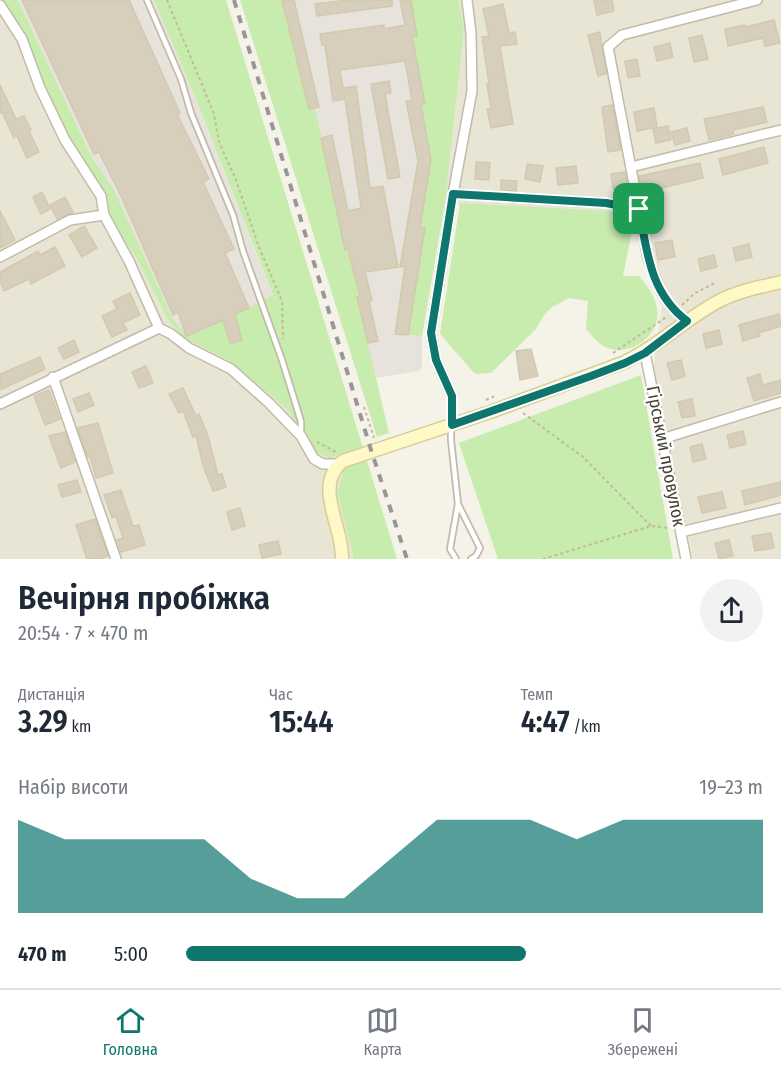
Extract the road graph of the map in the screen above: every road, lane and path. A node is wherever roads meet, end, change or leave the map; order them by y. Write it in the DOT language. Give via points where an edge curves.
graph roads {
  1 [pos="147,0"];
  2 [pos="167,0"];
  3 [pos="467,0"];
  4 [pos="757,0"];
  5 [pos="0,5"];
  6 [pos="781,130"];
  7 [pos="631,167"];
  8 [pos="453,194"];
  9 [pos="639,209"];
  10 [pos="104,215"];
  11 [pos="0,257"];
  12 [pos="717,282"];
  13 [pos="781,282"];
  14 [pos="675,312"];
  15 [pos="687,321"];
  16 [pos="159,328"];
  17 [pos="645,353"];
  18 [pos="609,355"];
  19 [pos="282,360"];
  20 [pos="53,378"];
  21 [pos="781,402"];
  22 [pos="0,404"];
  23 [pos="364,407"];
  24 [pos="522,412"];
  25 [pos="452,425"];
  26 [pos="301,436"];
  27 [pos="662,438"];
  28 [pos="312,439"];
  29 [pos="375,441"];
  30 [pos="340,459"];
  31 [pos="458,504"];
  32 [pos="781,508"];
  33 [pos="651,526"];
  34 [pos="681,532"];
  35 [pos="116,559"];
  36 [pos="342,559"];
  37 [pos="456,559"];
  38 [pos="471,559"];
  39 [pos="543,559"];
  40 [pos="686,559"];
  1 -- 19 [label="lane" via="233,215"];
  2 -- 19 [label="path" via="214,114 219,142 282,301"];
  3 -- 8 [label="street" via="472,91"];
  4 -- 7 [label="street" via="622,36 608,47"];
  5 -- 10 [label="street" via="22,39 65,140 101,196"];
  6 -- 7 [label="street"];
  7 -- 9 [label="street"];
  8 -- 9 [label="street" via="606,203"];
  8 -- 25 [label="street" via="431,333 436,360 452,396"];
  9 -- 14 [label="street" via="648,258 660,292"];
  10 -- 11 [label="street" via="70,220"];
  10 -- 16 [label="street"];
  12 -- 14 [label="path" via="695,293"];
  13 -- 15 [label="street" via="720,300"];
  14 -- 15 [label="street"];
  14 -- 18 [label="path"];
  15 -- 17 [label="street"];
  16 -- 20 [label="street"];
  16 -- 26 [label="street" via="231,369"];
  17 -- 25 [label="street"];
  17 -- 27 [label="street, Гірський провулок"];
  19 -- 26 [label="lane" via="301,422"];
  20 -- 22 [label="street"];
  20 -- 35 [label="street"];
  21 -- 27 [label="street"];
  23 -- 29 [label="path"];
  24 -- 33 [label="path" via="584,457"];
  25 -- 30 [label="street"];
  25 -- 31 [label="lane"];
  26 -- 30 [label="street" via="314,459 323,464"];
  27 -- 34 [label="street, Гірський провулок"];
  28 -- 30 [label="path"];
  30 -- 36 [label="street" via="329,489"];
  31 -- 37 [label="lane" via="450,549"];
  31 -- 38 [label="lane" via="480,548"];
  32 -- 34 [label="street"];
  33 -- 34 [label="path"];
  33 -- 39 [label="path"];
  34 -- 40 [label="street, Гірський провулок"];
}
